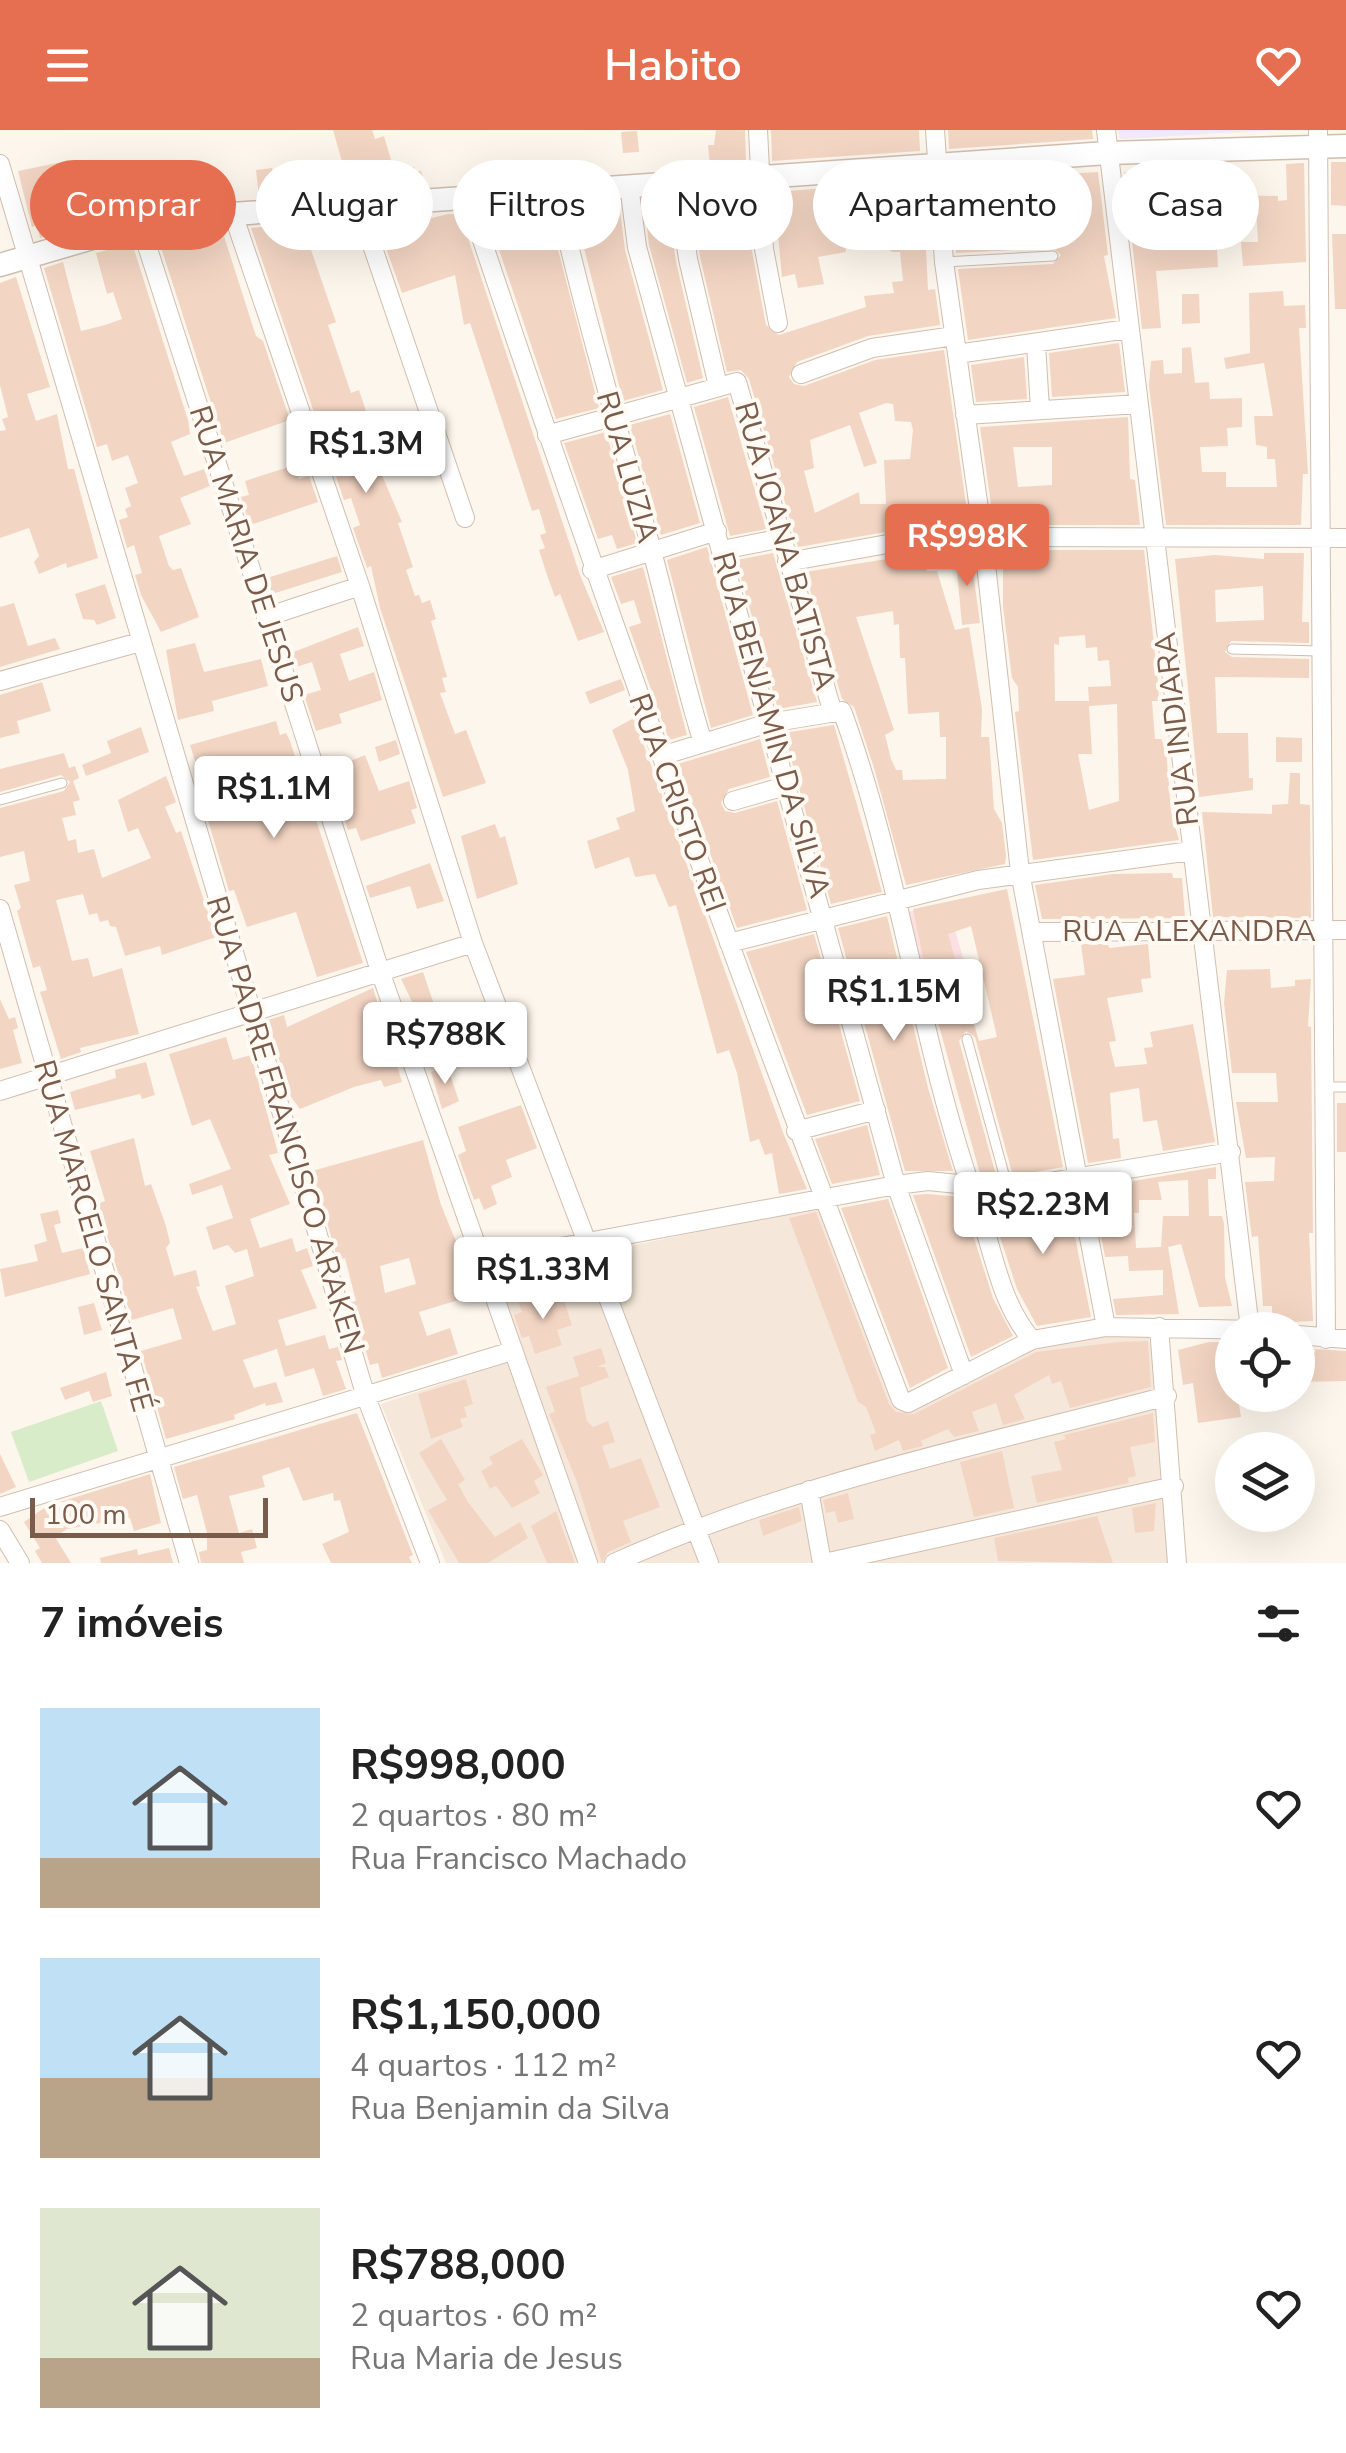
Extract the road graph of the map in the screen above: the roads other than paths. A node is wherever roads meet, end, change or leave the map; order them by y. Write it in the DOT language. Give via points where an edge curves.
graph roads {
  1 [pos="758,130"];
  2 [pos="935,130"];
  3 [pos="1318,138"];
  4 [pos="1106,142"];
  5 [pos="1346,146"];
  6 [pos="759,160"];
  7 [pos="935,160"];
  8 [pos="966,160"];
  9 [pos="0,164"];
  10 [pos="641,184"];
  11 [pos="621,185"];
  12 [pos="628,185"];
  13 [pos="236,223"];
  14 [pos="52,250"];
  15 [pos="148,250"];
  16 [pos="374,250"];
  17 [pos="486,250"];
  18 [pos="571,250"];
  19 [pos="687,250"];
  20 [pos="764,250"];
  21 [pos="943,250"];
  22 [pos="1053,256"];
  23 [pos="25,258"];
  24 [pos="944,262"];
  25 [pos="0,265"];
  26 [pos="778,322"];
  27 [pos="1128,330"];
  28 [pos="1036,344"];
  29 [pos="956,345"];
  30 [pos="801,374"];
  31 [pos="718,386"];
  32 [pos="679,400"];
  33 [pos="1138,404"];
  34 [pos="1040,408"];
  35 [pos="965,414"];
  36 [pos="612,418"];
  37 [pos="547,435"];
  38 [pos="465,518"];
  39 [pos="1154,535"];
  40 [pos="983,537"];
  41 [pos="783,538"];
  42 [pos="1322,538"];
  43 [pos="1346,538"];
  44 [pos="719,541"];
  45 [pos="652,552"];
  46 [pos="787,562"];
  47 [pos="592,570"];
  48 [pos="360,586"];
  49 [pos="266,617"];
  50 [pos="140,642"];
  51 [pos="1232,649"];
  52 [pos="1323,651"];
  53 [pos="0,682"];
  54 [pos="837,710"];
  55 [pos="769,722"];
  56 [pos="703,743"];
  57 [pos="661,756"];
  58 [pos="62,784"];
  59 [pos="789,786"];
  60 [pos="0,800"];
  61 [pos="733,801"];
  62 [pos="1324,834"];
  63 [pos="1346,836"];
  64 [pos="1191,851"];
  65 [pos="1020,872"];
  66 [pos="896,904"];
  67 [pos="0,909"];
  68 [pos="826,921"];
  69 [pos="1202,928"];
  70 [pos="1324,929"];
  71 [pos="1346,930"];
  72 [pos="1033,932"];
  73 [pos="473,942"];
  74 [pos="728,942"];
  75 [pos="380,971"];
  76 [pos="252,1011"];
  77 [pos="967,1039"];
  78 [pos="48,1076"];
  79 [pos="1325,1086"];
  80 [pos="1346,1086"];
  81 [pos="0,1091"];
  82 [pos="876,1110"];
  83 [pos="796,1131"];
  84 [pos="1231,1152"];
  85 [pos="1074,1176"];
  86 [pos="896,1185"];
  87 [pos="967,1188"];
  88 [pos="1008,1189"];
  89 [pos="824,1200"];
  90 [pos="587,1241"];
  91 [pos="480,1262"];
  92 [pos="1248,1312"];
  93 [pos="1106,1327"];
  94 [pos="1159,1327"];
  95 [pos="1215,1328"];
  96 [pos="1315,1337"];
  97 [pos="1326,1339"];
  98 [pos="1346,1339"];
  99 [pos="1032,1340"];
  100 [pos="512,1351"];
  101 [pos="964,1375"];
  102 [pos="1167,1396"];
  103 [pos="366,1397"];
  104 [pos="156,1458"];
  105 [pos="1174,1486"];
  106 [pos="809,1490"];
  107 [pos="0,1507"];
  108 [pos="694,1528"];
  109 [pos="0,1530"];
  110 [pos="20,1563"];
  111 [pos="189,1563"];
  112 [pos="430,1563"];
  113 [pos="588,1563"];
  114 [pos="614,1563"];
  115 [pos="709,1563"];
  116 [pos="823,1563"];
  117 [pos="1177,1563"];
  1 -- 6 [label="street"];
  2 -- 7 [label="street"];
  3 -- 4 [label="street" via="1178,151"];
  3 -- 5 [label="street"];
  3 -- 42 [label="street"];
  4 -- 8 [label="street"];
  4 -- 27 [label="street, RUA INDIARA"];
  9 -- 23 [label="street, RUA PADRE FRANCISCO ARAKEN"];
  10 -- 12 [label="street"];
  11 -- 12 [label="street"];
  12 -- 32 [label="street, RUA BENJAMIN DA SILVA" via="637,248"];
  13 -- 48 [label="street"];
  14 -- 23 [label="street"];
  15 -- 49 [label="street, RUA MARIA DE JESUS"];
  16 -- 38 [label="street"];
  17 -- 37 [label="street, RUA CRISTO REI"];
  18 -- 36 [label="street, RUA LUZIA"];
  19 -- 31 [label="street, RUA JOANA BATISTA"];
  20 -- 26 [label="street"];
  21 -- 24 [label="street"];
  22 -- 24 [label="lane"];
  23 -- 25 [label="street"];
  23 -- 50 [label="street, RUA PADRE FRANCISCO ARAKEN"];
  24 -- 29 [label="street"];
  27 -- 28 [label="street"];
  27 -- 33 [label="street, RUA INDIARA"];
  28 -- 29 [label="street"];
  28 -- 34 [label="street"];
  29 -- 30 [label="street" via="884,345"];
  29 -- 35 [label="street"];
  31 -- 32 [label="street"];
  31 -- 41 [label="street, RUA JOANA BATISTA" via="738,382"];
  32 -- 36 [label="street"];
  32 -- 44 [label="street, RUA BENJAMIN DA SILVA"];
  33 -- 34 [label="street"];
  33 -- 39 [label="street, RUA INDIARA"];
  34 -- 35 [label="street"];
  35 -- 40 [label="street"];
  36 -- 37 [label="street"];
  36 -- 45 [label="street, RUA LUZIA"];
  37 -- 47 [label="street, RUA CRISTO REI"];
  39 -- 40 [label="street"];
  39 -- 42 [label="street"];
  39 -- 64 [label="street, RUA INDIARA"];
  40 -- 46 [label="street" via="892,543"];
  40 -- 65 [label="street"];
  41 -- 44 [label="street"];
  41 -- 46 [label="street, RUA JOANA BATISTA"];
  42 -- 43 [label="street"];
  42 -- 52 [label="street"];
  44 -- 45 [label="street"];
  44 -- 55 [label="street, RUA BENJAMIN DA SILVA"];
  45 -- 47 [label="street"];
  45 -- 56 [label="street, RUA LUZIA"];
  46 -- 54 [label="street, RUA JOANA BATISTA"];
  47 -- 57 [label="street, RUA CRISTO REI"];
  48 -- 49 [label="street"];
  48 -- 73 [label="street"];
  49 -- 75 [label="street, RUA MARIA DE JESUS"];
  50 -- 53 [label="street"];
  50 -- 76 [label="street, RUA PADRE FRANCISCO ARAKEN"];
  51 -- 52 [label="lane"];
  52 -- 62 [label="street"];
  54 -- 55 [label="street"];
  54 -- 66 [label="street, RUA JOANA BATISTA"];
  55 -- 56 [label="street"];
  55 -- 59 [label="street, RUA BENJAMIN DA SILVA"];
  56 -- 57 [label="street"];
  57 -- 74 [label="street, RUA CRISTO REI"];
  58 -- 60 [label="lane"];
  59 -- 61 [label="street"];
  59 -- 68 [label="street, RUA BENJAMIN DA SILVA"];
  62 -- 63 [label="street"];
  62 -- 70 [label="street"];
  64 -- 65 [label="street"];
  64 -- 69 [label="street, RUA INDIARA"];
  65 -- 66 [label="street"];
  65 -- 72 [label="street"];
  66 -- 68 [label="street"];
  66 -- 87 [label="street, RUA JOANA BATISTA"];
  67 -- 78 [label="street, RUA MARCELO SANTA FÉ"];
  68 -- 74 [label="street"];
  68 -- 82 [label="street, RUA BENJAMIN DA SILVA"];
  69 -- 70 [label="street, RUA ALEXANDRA"];
  69 -- 72 [label="street, RUA ALEXANDRA"];
  69 -- 84 [label="street, RUA INDIARA"];
  70 -- 71 [label="street, RUA ALEXANDRA"];
  70 -- 79 [label="street"];
  72 -- 85 [label="street"];
  73 -- 75 [label="street"];
  73 -- 90 [label="street"];
  74 -- 83 [label="street, RUA CRISTO REI"];
  75 -- 76 [label="street"];
  75 -- 91 [label="street, RUA MARIA DE JESUS"];
  76 -- 78 [label="street"];
  76 -- 103 [label="street, RUA PADRE FRANCISCO ARAKEN"];
  77 -- 88 [label="lane"];
  78 -- 81 [label="street"];
  78 -- 104 [label="street, RUA MARCELO SANTA FÉ"];
  79 -- 80 [label="lane"];
  79 -- 97 [label="street"];
  82 -- 83 [label="street"];
  82 -- 86 [label="street, RUA BENJAMIN DA SILVA"];
  83 -- 89 [label="street, RUA CRISTO REI"];
  84 -- 85 [label="street"];
  84 -- 92 [label="street, RUA INDIARA"];
  85 -- 88 [label="street"];
  85 -- 93 [label="street"];
  86 -- 87 [label="street" via="928,1181"];
  86 -- 89 [label="street"];
  86 -- 101 [label="street, RUA BENJAMIN DA SILVA"];
  87 -- 88 [label="street"];
  87 -- 99 [label="street, RUA JOANA BATISTA" via="1010,1308"];
  89 -- 90 [label="street"];
  89 -- 101 [label="street, RUA CRISTO REI" via="904,1403"];
  90 -- 91 [label="street"];
  90 -- 108 [label="street"];
  91 -- 100 [label="street, RUA MARIA DE JESUS"];
  93 -- 94 [label="street"];
  93 -- 99 [label="street"];
  94 -- 95 [label="street"];
  94 -- 102 [label="street"];
  96 -- 97 [label="street"];
  97 -- 98 [label="street"];
  99 -- 101 [label="street"];
  100 -- 103 [label="street"];
  100 -- 113 [label="street, RUA MARIA DE JESUS"];
  102 -- 105 [label="street"];
  102 -- 106 [label="street"];
  103 -- 104 [label="street"];
  103 -- 112 [label="street, RUA PADRE FRANCISCO ARAKEN"];
  104 -- 107 [label="street"];
  104 -- 111 [label="street, RUA MARCELO SANTA FÉ"];
  105 -- 116 [label="street"];
  105 -- 117 [label="street"];
  106 -- 108 [label="street"];
  106 -- 116 [label="street"];
  108 -- 114 [label="street"];
  108 -- 115 [label="street"];
  109 -- 110 [label="street"];
}
